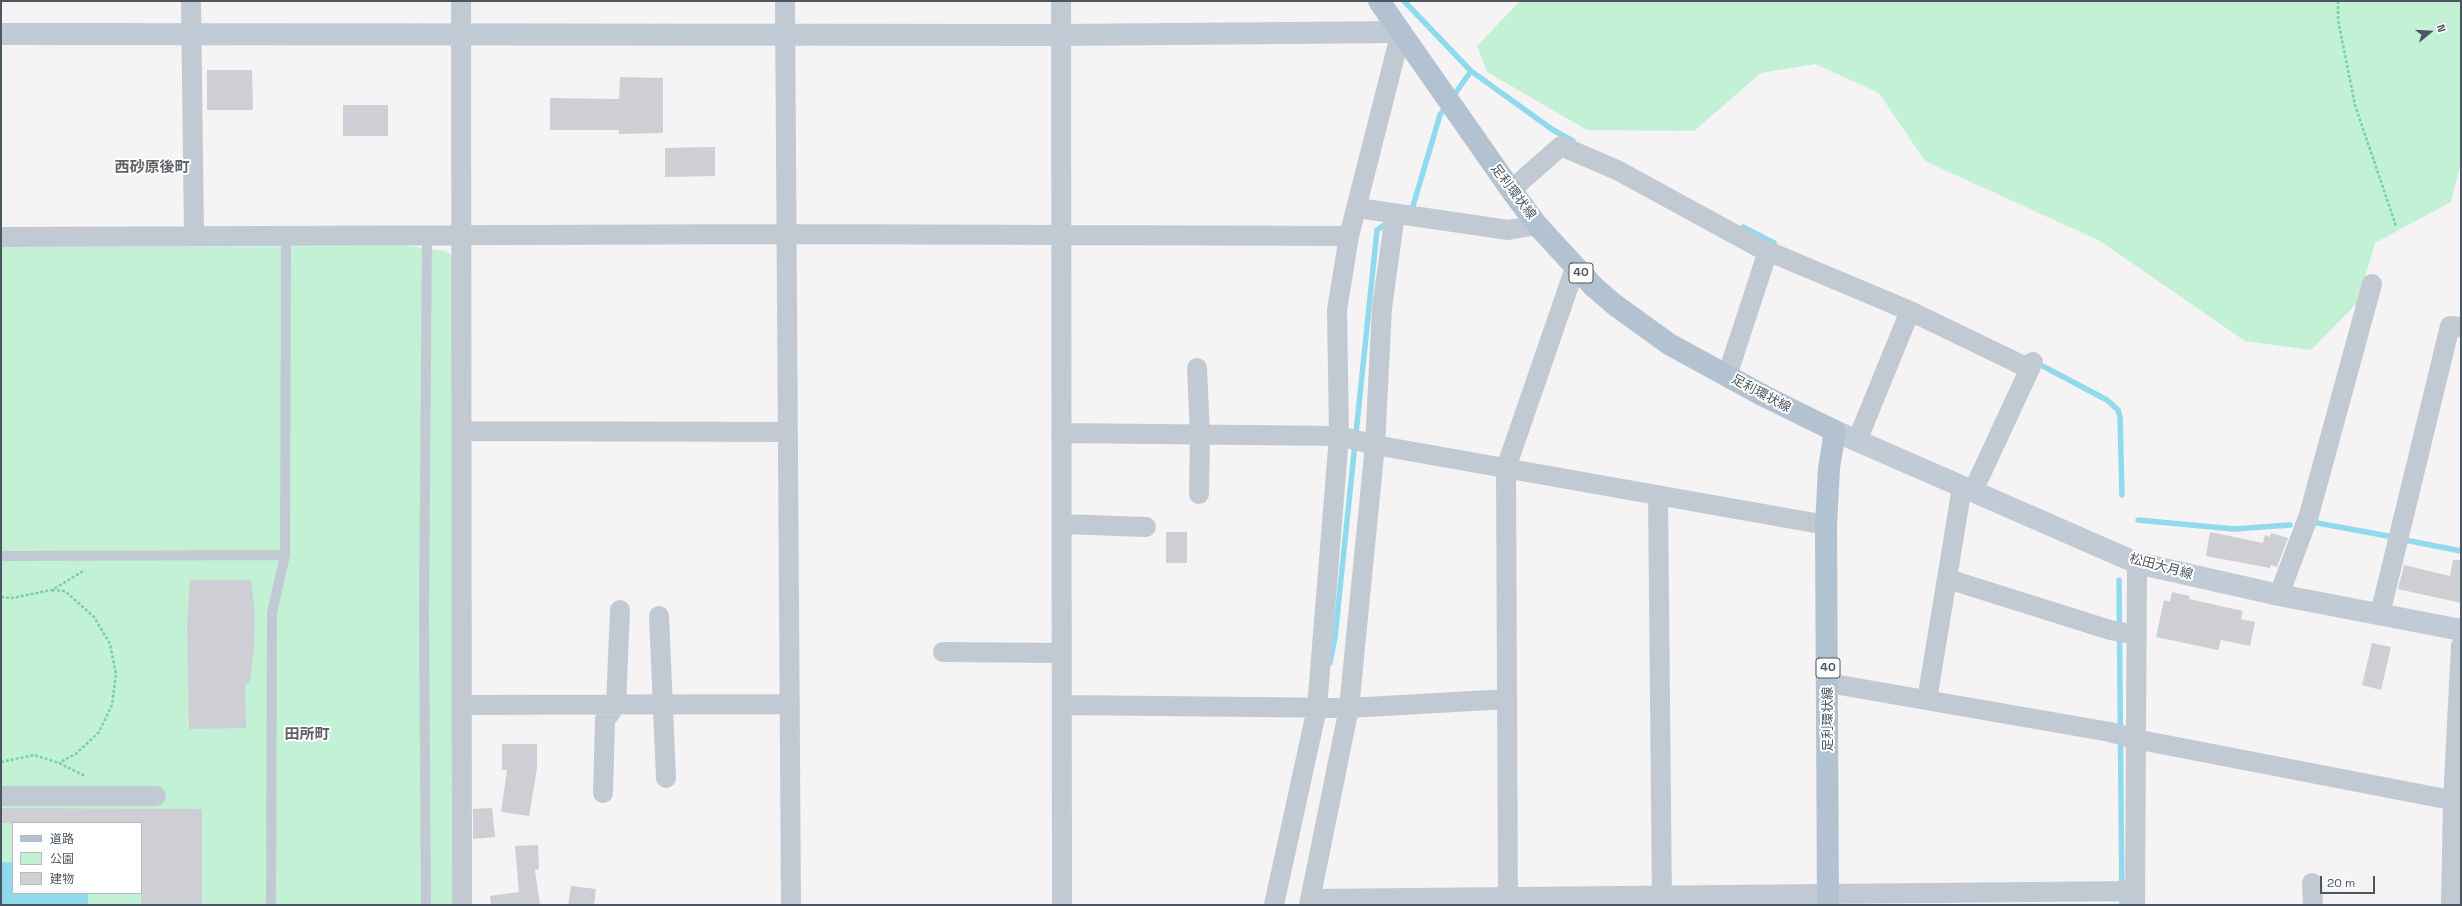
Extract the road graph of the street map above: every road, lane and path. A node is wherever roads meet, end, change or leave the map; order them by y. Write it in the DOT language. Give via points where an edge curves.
graph roads {
  1 [pos="191,1"];
  2 [pos="461,1"];
  3 [pos="785,1"];
  4 [pos="1061,1"];
  5 [pos="1379,1"];
  6 [pos="2338,1"];
  7 [pos="1401,32"];
  8 [pos="1,34"];
  9 [pos="191,34"];
  10 [pos="462,34"];
  11 [pos="785,34"];
  12 [pos="1061,35"];
  13 [pos="1511,190"];
  14 [pos="1358,208"];
  15 [pos="1395,214"];
  16 [pos="1537,225"];
  17 [pos="2396,226"];
  18 [pos="786,234"];
  19 [pos="1061,234"];
  20 [pos="194,235"];
  21 [pos="427,235"];
  22 [pos="461,235"];
  23 [pos="286,236"];
  24 [pos="1349,236"];
  25 [pos="1,238"];
  26 [pos="1768,250"];
  27 [pos="1575,268"];
  28 [pos="2372,284"];
  29 [pos="1910,310"];
  30 [pos="2461,327"];
  31 [pos="1197,368"];
  32 [pos="1727,376"];
  33 [pos="462,431"];
  34 [pos="1835,431"];
  35 [pos="788,432"];
  36 [pos="1061,433"];
  37 [pos="1200,434"];
  38 [pos="1339,436"];
  39 [pos="1857,441"];
  40 [pos="1375,446"];
  41 [pos="1506,468"];
  42 [pos="1967,489"];
  43 [pos="1199,494"];
  44 [pos="1658,495"];
  45 [pos="1062,524"];
  46 [pos="1826,525"];
  47 [pos="1146,527"];
  48 [pos="285,555"];
  49 [pos="1,556"];
  50 [pos="94,556"];
  51 [pos="2137,563"];
  52 [pos="1948,579"];
  53 [pos="52,590"];
  54 [pos="2279,595"];
  55 [pos="1,597"];
  56 [pos="620,610"];
  57 [pos="2380,614"];
  58 [pos="658,616"];
  59 [pos="2461,630"];
  60 [pos="2124,633"];
  61 [pos="2461,646"];
  62 [pos="943,652"];
  63 [pos="1062,653"];
  64 [pos="1828,683"];
  65 [pos="1507,699"];
  66 [pos="1927,700"];
  67 [pos="663,704"];
  68 [pos="790,704"];
  69 [pos="462,705"];
  70 [pos="616,705"];
  71 [pos="1062,706"];
  72 [pos="1317,708"];
  73 [pos="1349,708"];
  74 [pos="2124,736"];
  75 [pos="1,762"];
  76 [pos="59,763"];
  77 [pos="86,777"];
  78 [pos="666,778"];
  79 [pos="603,793"];
  80 [pos="1,796"];
  81 [pos="156,796"];
  82 [pos="2457,801"];
  83 [pos="2312,883"];
  84 [pos="2128,894"];
  85 [pos="1995,899"];
  86 [pos="1662,900"];
  87 [pos="1828,900"];
  88 [pos="1508,901"];
  89 [pos="1310,902"];
  90 [pos="271,905"];
  91 [pos="426,905"];
  92 [pos="462,905"];
  93 [pos="791,905"];
  94 [pos="1062,905"];
  95 [pos="1274,905"];
  96 [pos="2313,905"];
  97 [pos="2451,905"];
  1 -- 9 [label="street"];
  2 -- 10 [label="street"];
  3 -- 11 [label="street"];
  4 -- 12 [label="street"];
  5 -- 7 [label="main road, 足利環状線 / 40"];
  6 -- 17 [label="path" via="2338,20 2355,105"];
  7 -- 12 [label="street"];
  7 -- 13 [label="main road, 足利環状線 / 40"];
  7 -- 14 [label="street"];
  8 -- 9 [label="street"];
  9 -- 10 [label="street"];
  9 -- 20 [label="street"];
  10 -- 11 [label="street"];
  10 -- 22 [label="street"];
  11 -- 12 [label="street"];
  11 -- 18 [label="street"];
  12 -- 19 [label="street"];
  13 -- 16 [label="main road, 足利環状線 / 40"];
  13 -- 26 [label="street" via="1561,146 1617,170"];
  14 -- 15 [label="street"];
  14 -- 24 [label="street"];
  15 -- 16 [label="street" via="1508,230"];
  15 -- 40 [label="street" via="1382,308"];
  16 -- 27 [label="main road, 足利環状線 / 40"];
  18 -- 19 [label="street"];
  18 -- 22 [label="street"];
  18 -- 35 [label="street"];
  19 -- 24 [label="street"];
  19 -- 36 [label="street"];
  20 -- 23 [label="street"];
  20 -- 25 [label="street"];
  21 -- 22 [label="street"];
  21 -- 23 [label="street"];
  21 -- 91 [label="lane" via="424,615"];
  22 -- 33 [label="street"];
  23 -- 48 [label="lane"];
  24 -- 38 [label="street" via="1337,310"];
  26 -- 29 [label="street"];
  26 -- 32 [label="street"];
  27 -- 32 [label="main road, 足利環状線 / 40" via="1615,305 1663,340"];
  27 -- 41 [label="street"];
  28 -- 54 [label="street" via="2309,515"];
  29 -- 39 [label="street"];
  29 -- 42 [label="street" via="2032,365"];
  30 -- 57 [label="street" via="2450,326"];
  31 -- 37 [label="street"];
  32 -- 34 [label="main road, 足利環状線 / 40"];
  33 -- 35 [label="street"];
  33 -- 69 [label="street"];
  34 -- 39 [label="street, 松田大月線"];
  34 -- 46 [label="main road, 足利環状線 / 40" via="1829,468"];
  35 -- 68 [label="street"];
  36 -- 37 [label="street"];
  36 -- 45 [label="street"];
  37 -- 38 [label="street"];
  37 -- 43 [label="street"];
  38 -- 40 [label="street"];
  38 -- 72 [label="street"];
  39 -- 42 [label="street, 松田大月線"];
  40 -- 41 [label="street"];
  40 -- 73 [label="street"];
  41 -- 44 [label="street"];
  41 -- 65 [label="street"];
  42 -- 51 [label="street, 松田大月線"];
  42 -- 52 [label="street"];
  44 -- 46 [label="street"];
  44 -- 86 [label="street"];
  45 -- 47 [label="street"];
  45 -- 63 [label="street"];
  46 -- 64 [label="main road, 足利環状線 / 40"];
  48 -- 50 [label="lane"];
  48 -- 90 [label="lane" via="272,613"];
  49 -- 50 [label="lane"];
  50 -- 53 [label="path" via="86,569"];
  51 -- 54 [label="street, 松田大月線"];
  51 -- 60 [label="street"];
  52 -- 60 [label="street"];
  52 -- 66 [label="street"];
  53 -- 55 [label="path" via="12,598"];
  53 -- 76 [label="path" via="65,591 94,617 110,644 116,674 112,704 99,732 77,753"];
  54 -- 57 [label="street, 松田大月線"];
  56 -- 70 [label="street"];
  57 -- 59 [label="street, 松田大月線"];
  58 -- 67 [label="street"];
  60 -- 74 [label="street"];
  61 -- 82 [label="street"];
  62 -- 63 [label="street"];
  63 -- 71 [label="street"];
  64 -- 66 [label="street"];
  64 -- 87 [label="main road, 足利環状線 / 40"];
  65 -- 73 [label="street"];
  65 -- 88 [label="street"];
  66 -- 74 [label="street"];
  67 -- 68 [label="street"];
  67 -- 70 [label="street"];
  67 -- 78 [label="street"];
  68 -- 93 [label="street"];
  69 -- 70 [label="street"];
  69 -- 92 [label="street"];
  70 -- 79 [label="street" via="605,720"];
  71 -- 72 [label="street"];
  71 -- 94 [label="street"];
  72 -- 73 [label="street"];
  72 -- 95 [label="street"];
  73 -- 89 [label="street"];
  74 -- 82 [label="street"];
  74 -- 84 [label="street"];
  75 -- 76 [label="path" via="34,755"];
  76 -- 77 [label="path"];
  80 -- 81 [label="street"];
  82 -- 97 [label="street"];
  83 -- 96 [label="street"];
  84 -- 85 [label="street"];
  85 -- 87 [label="street"];
  86 -- 87 [label="street"];
  86 -- 88 [label="street"];
  88 -- 89 [label="street"];
}
